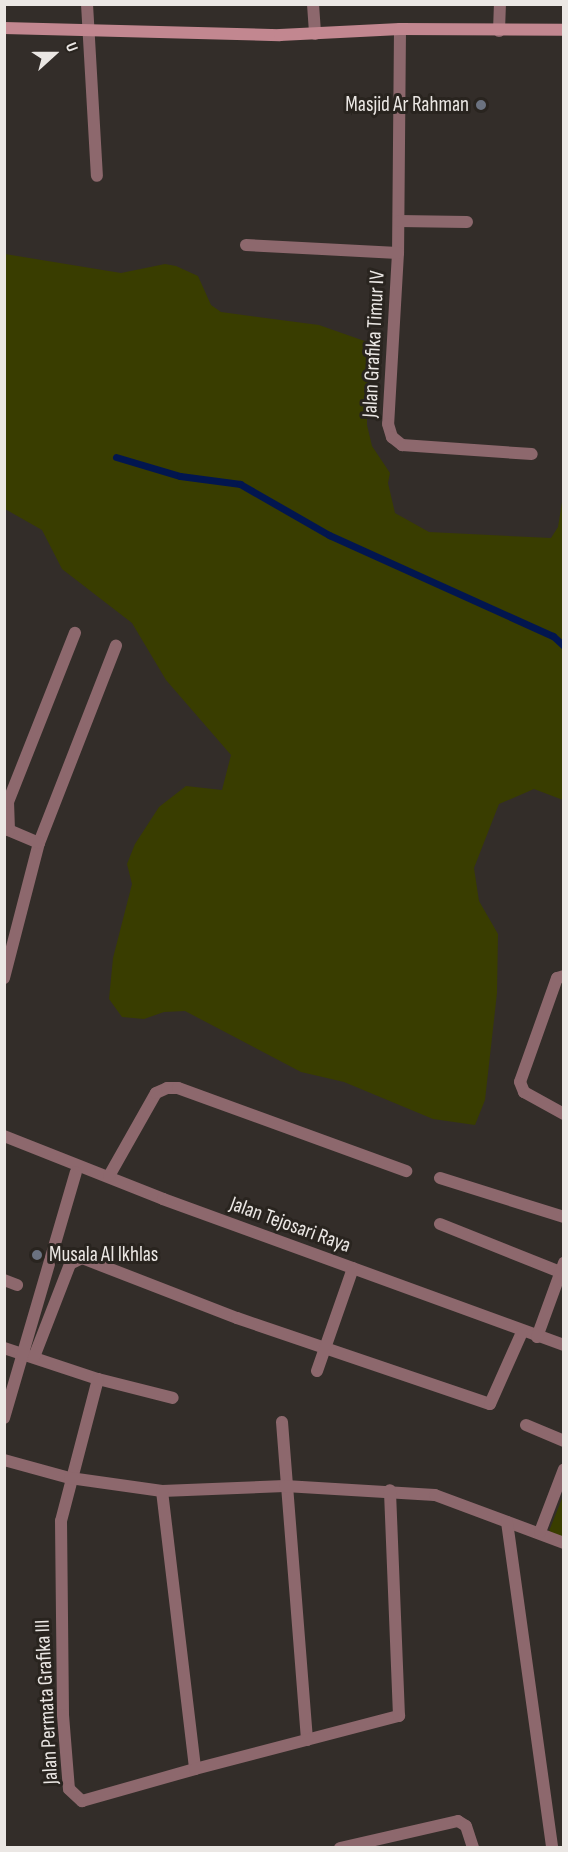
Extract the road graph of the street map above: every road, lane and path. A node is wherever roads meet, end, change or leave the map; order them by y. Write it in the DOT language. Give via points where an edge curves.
graph roads {
  1 [pos="87,4"];
  2 [pos="313,4"];
  3 [pos="500,4"];
  4 [pos="4,28"];
  5 [pos="400,29"];
  6 [pos="89,30"];
  7 [pos="564,30"];
  8 [pos="499,31"];
  9 [pos="315,34"];
  10 [pos="97,176"];
  11 [pos="399,221"];
  12 [pos="467,222"];
  13 [pos="246,245"];
  14 [pos="398,253"];
  15 [pos="532,454"];
  16 [pos="75,633"];
  17 [pos="116,645"];
  18 [pos="39,843"];
  19 [pos="564,976"];
  20 [pos="4,978"];
  21 [pos="564,1114"];
  22 [pos="4,1136"];
  23 [pos="406,1171"];
  24 [pos="76,1172"];
  25 [pos="110,1176"];
  26 [pos="440,1178"];
  27 [pos="564,1217"];
  28 [pos="440,1224"];
  29 [pos="353,1268"];
  30 [pos="562,1268"];
  31 [pos="4,1280"];
  32 [pos="17,1285"];
  33 [pos="522,1332"];
  34 [pos="537,1337"];
  35 [pos="564,1345"];
  36 [pos="4,1348"];
  37 [pos="326,1348"];
  38 [pos="29,1356"];
  39 [pos="316,1371"];
  40 [pos="98,1379"];
  41 [pos="173,1398"];
  42 [pos="4,1418"];
  43 [pos="282,1422"];
  44 [pos="526,1425"];
  45 [pos="564,1441"];
  46 [pos="4,1460"];
  47 [pos="564,1469"];
  48 [pos="70,1478"];
  49 [pos="285,1486"];
  50 [pos="390,1490"];
  51 [pos="162,1491"];
  52 [pos="507,1522"];
  53 [pos="540,1532"];
  54 [pos="564,1544"];
  55 [pos="307,1740"];
  56 [pos="195,1769"];
  57 [pos="340,1848"];
  58 [pos="473,1848"];
  59 [pos="552,1848"];
  1 -- 6 [label="street"];
  2 -- 9 [label="street"];
  3 -- 8 [label="street"];
  4 -- 6 [label="main road"];
  5 -- 8 [label="main road"];
  5 -- 9 [label="main road"];
  5 -- 11 [label="street, Jalan Grafika Timur IV"];
  6 -- 9 [label="main road"];
  6 -- 10 [label="street"];
  7 -- 8 [label="main road"];
  11 -- 12 [label="street"];
  11 -- 14 [label="street, Jalan Grafika Timur IV"];
  13 -- 14 [label="street, Jalan Grafika Timur IV"];
  14 -- 15 [label="street, Jalan Grafika Timur IV" via="388,424 393,437 402,445"];
  16 -- 18 [label="street" via="8,802 9,830"];
  17 -- 18 [label="street"];
  18 -- 20 [label="street"];
  19 -- 21 [label="street" via="556,978 520,1082 524,1092"];
  22 -- 25 [label="street, Jalan Tejosari Raya"];
  23 -- 25 [label="street" via="178,1088 167,1088 156,1093"];
  24 -- 38 [label="street"];
  25 -- 29 [label="street, Jalan Tejosari Raya"];
  26 -- 27 [label="street"];
  28 -- 30 [label="street"];
  29 -- 33 [label="street, Jalan Tejosari Raya"];
  29 -- 37 [label="street"];
  30 -- 34 [label="street"];
  31 -- 32 [label="street"];
  33 -- 34 [label="street, Jalan Tejosari Raya"];
  33 -- 37 [label="street" via="490,1404"];
  34 -- 35 [label="street, Jalan Tejosari Raya"];
  36 -- 38 [label="street"];
  37 -- 38 [label="street" via="82,1258 70,1264"];
  37 -- 39 [label="street"];
  38 -- 40 [label="street"];
  38 -- 42 [label="street"];
  40 -- 41 [label="street"];
  40 -- 48 [label="street"];
  43 -- 49 [label="street"];
  44 -- 45 [label="street"];
  46 -- 48 [label="street"];
  47 -- 53 [label="street"];
  48 -- 51 [label="street"];
  48 -- 56 [label="street, Jalan Permata Grafika III" via="61,1521 63,1715 71,1795 82,1801"];
  49 -- 50 [label="street"];
  49 -- 51 [label="street"];
  49 -- 55 [label="street"];
  50 -- 52 [label="street" via="435,1495"];
  50 -- 55 [label="street, Jalan Permata Grafika III" via="401,1709 394,1718"];
  51 -- 56 [label="street"];
  52 -- 53 [label="street"];
  52 -- 59 [label="street"];
  53 -- 54 [label="street"];
  55 -- 56 [label="street, Jalan Permata Grafika III"];
  57 -- 58 [label="street" via="458,1821 466,1826"];
}
